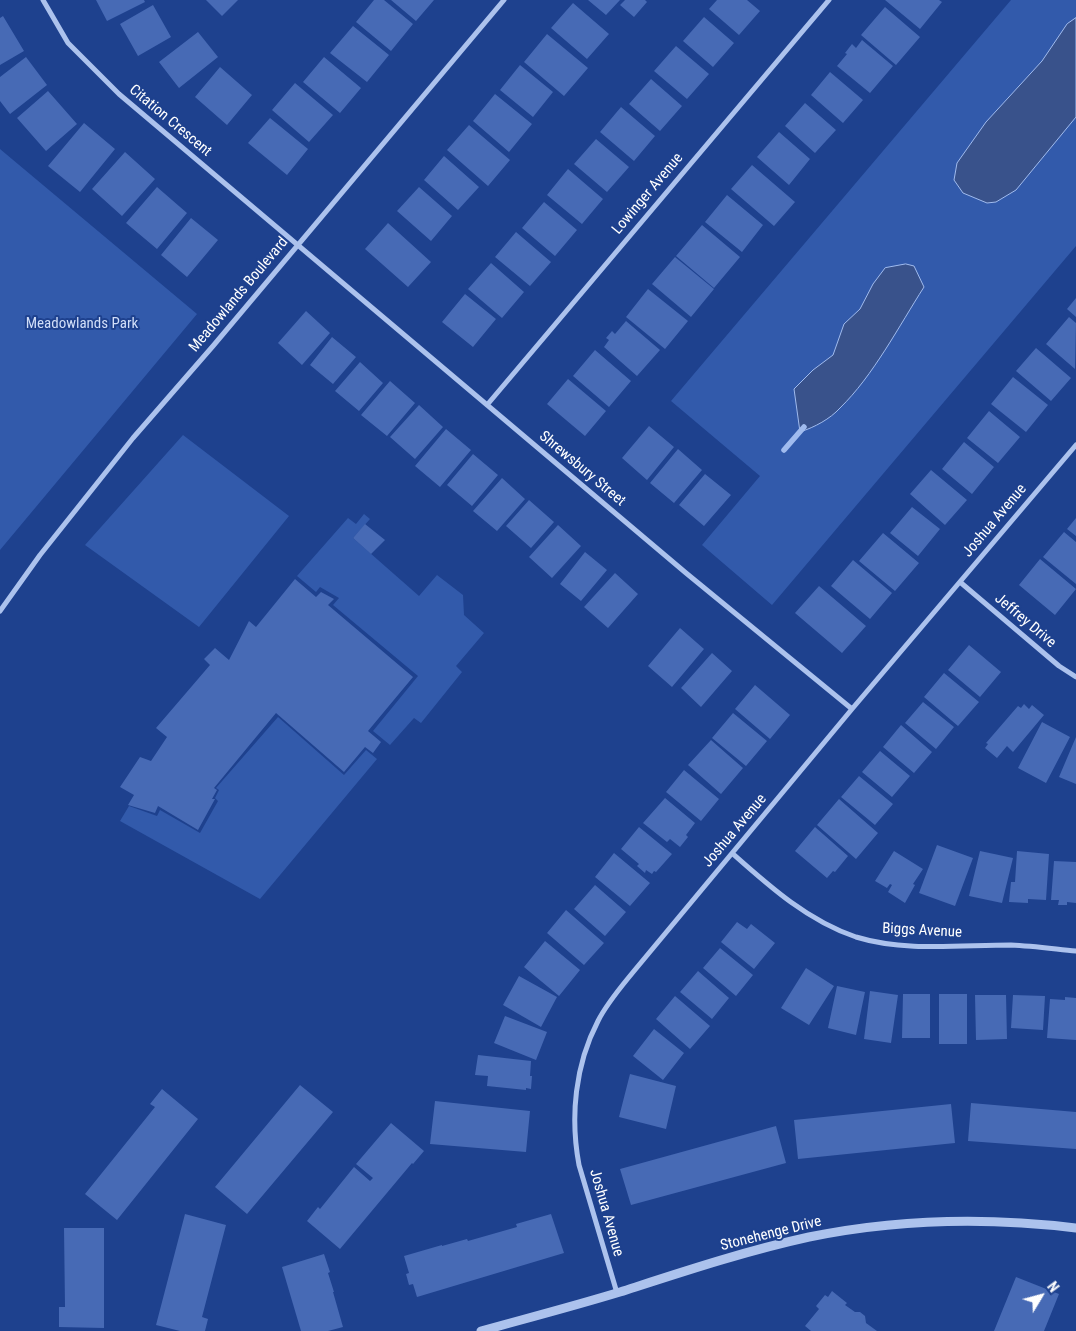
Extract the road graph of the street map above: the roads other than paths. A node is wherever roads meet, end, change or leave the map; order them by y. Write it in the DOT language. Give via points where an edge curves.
graph roads {
  1 [pos="43,0"];
  2 [pos="504,0"];
  3 [pos="828,0"];
  4 [pos="298,245"];
  5 [pos="487,405"];
  6 [pos="1076,445"];
  7 [pos="960,582"];
  8 [pos="0,611"];
  9 [pos="1076,677"];
  10 [pos="852,709"];
  11 [pos="732,854"];
  12 [pos="1076,951"];
  13 [pos="1076,1228"];
  14 [pos="617,1293"];
  15 [pos="481,1331"];
  1 -- 4 [label="street, Citation Crescent" via="68,43 119,94"];
  2 -- 4 [label="street, Meadowlands Boulevard"];
  3 -- 5 [label="street, Lowinger Avenue"];
  4 -- 5 [label="street, Shrewsbury Street"];
  4 -- 8 [label="street, Meadowlands Boulevard" via="133,438"];
  5 -- 10 [label="street, Shrewsbury Street"];
  6 -- 7 [label="street, Joshua Avenue"];
  7 -- 9 [label="street, Jeffrey Drive"];
  7 -- 10 [label="street, Joshua Avenue"];
  10 -- 11 [label="street, Joshua Avenue"];
  11 -- 12 [label="street, Biggs Avenue" via="801,909 838,930 870,941 902,945 1013,945"];
  11 -- 14 [label="street, Joshua Avenue" via="618,991 598,1021 583,1060 575,1108 576,1150"];
  13 -- 14 [label="street, Stonehenge Drive" via="1043,1223 961,1221 855,1230 750,1252"];
  14 -- 15 [label="street, Stonehenge Drive"];
}
